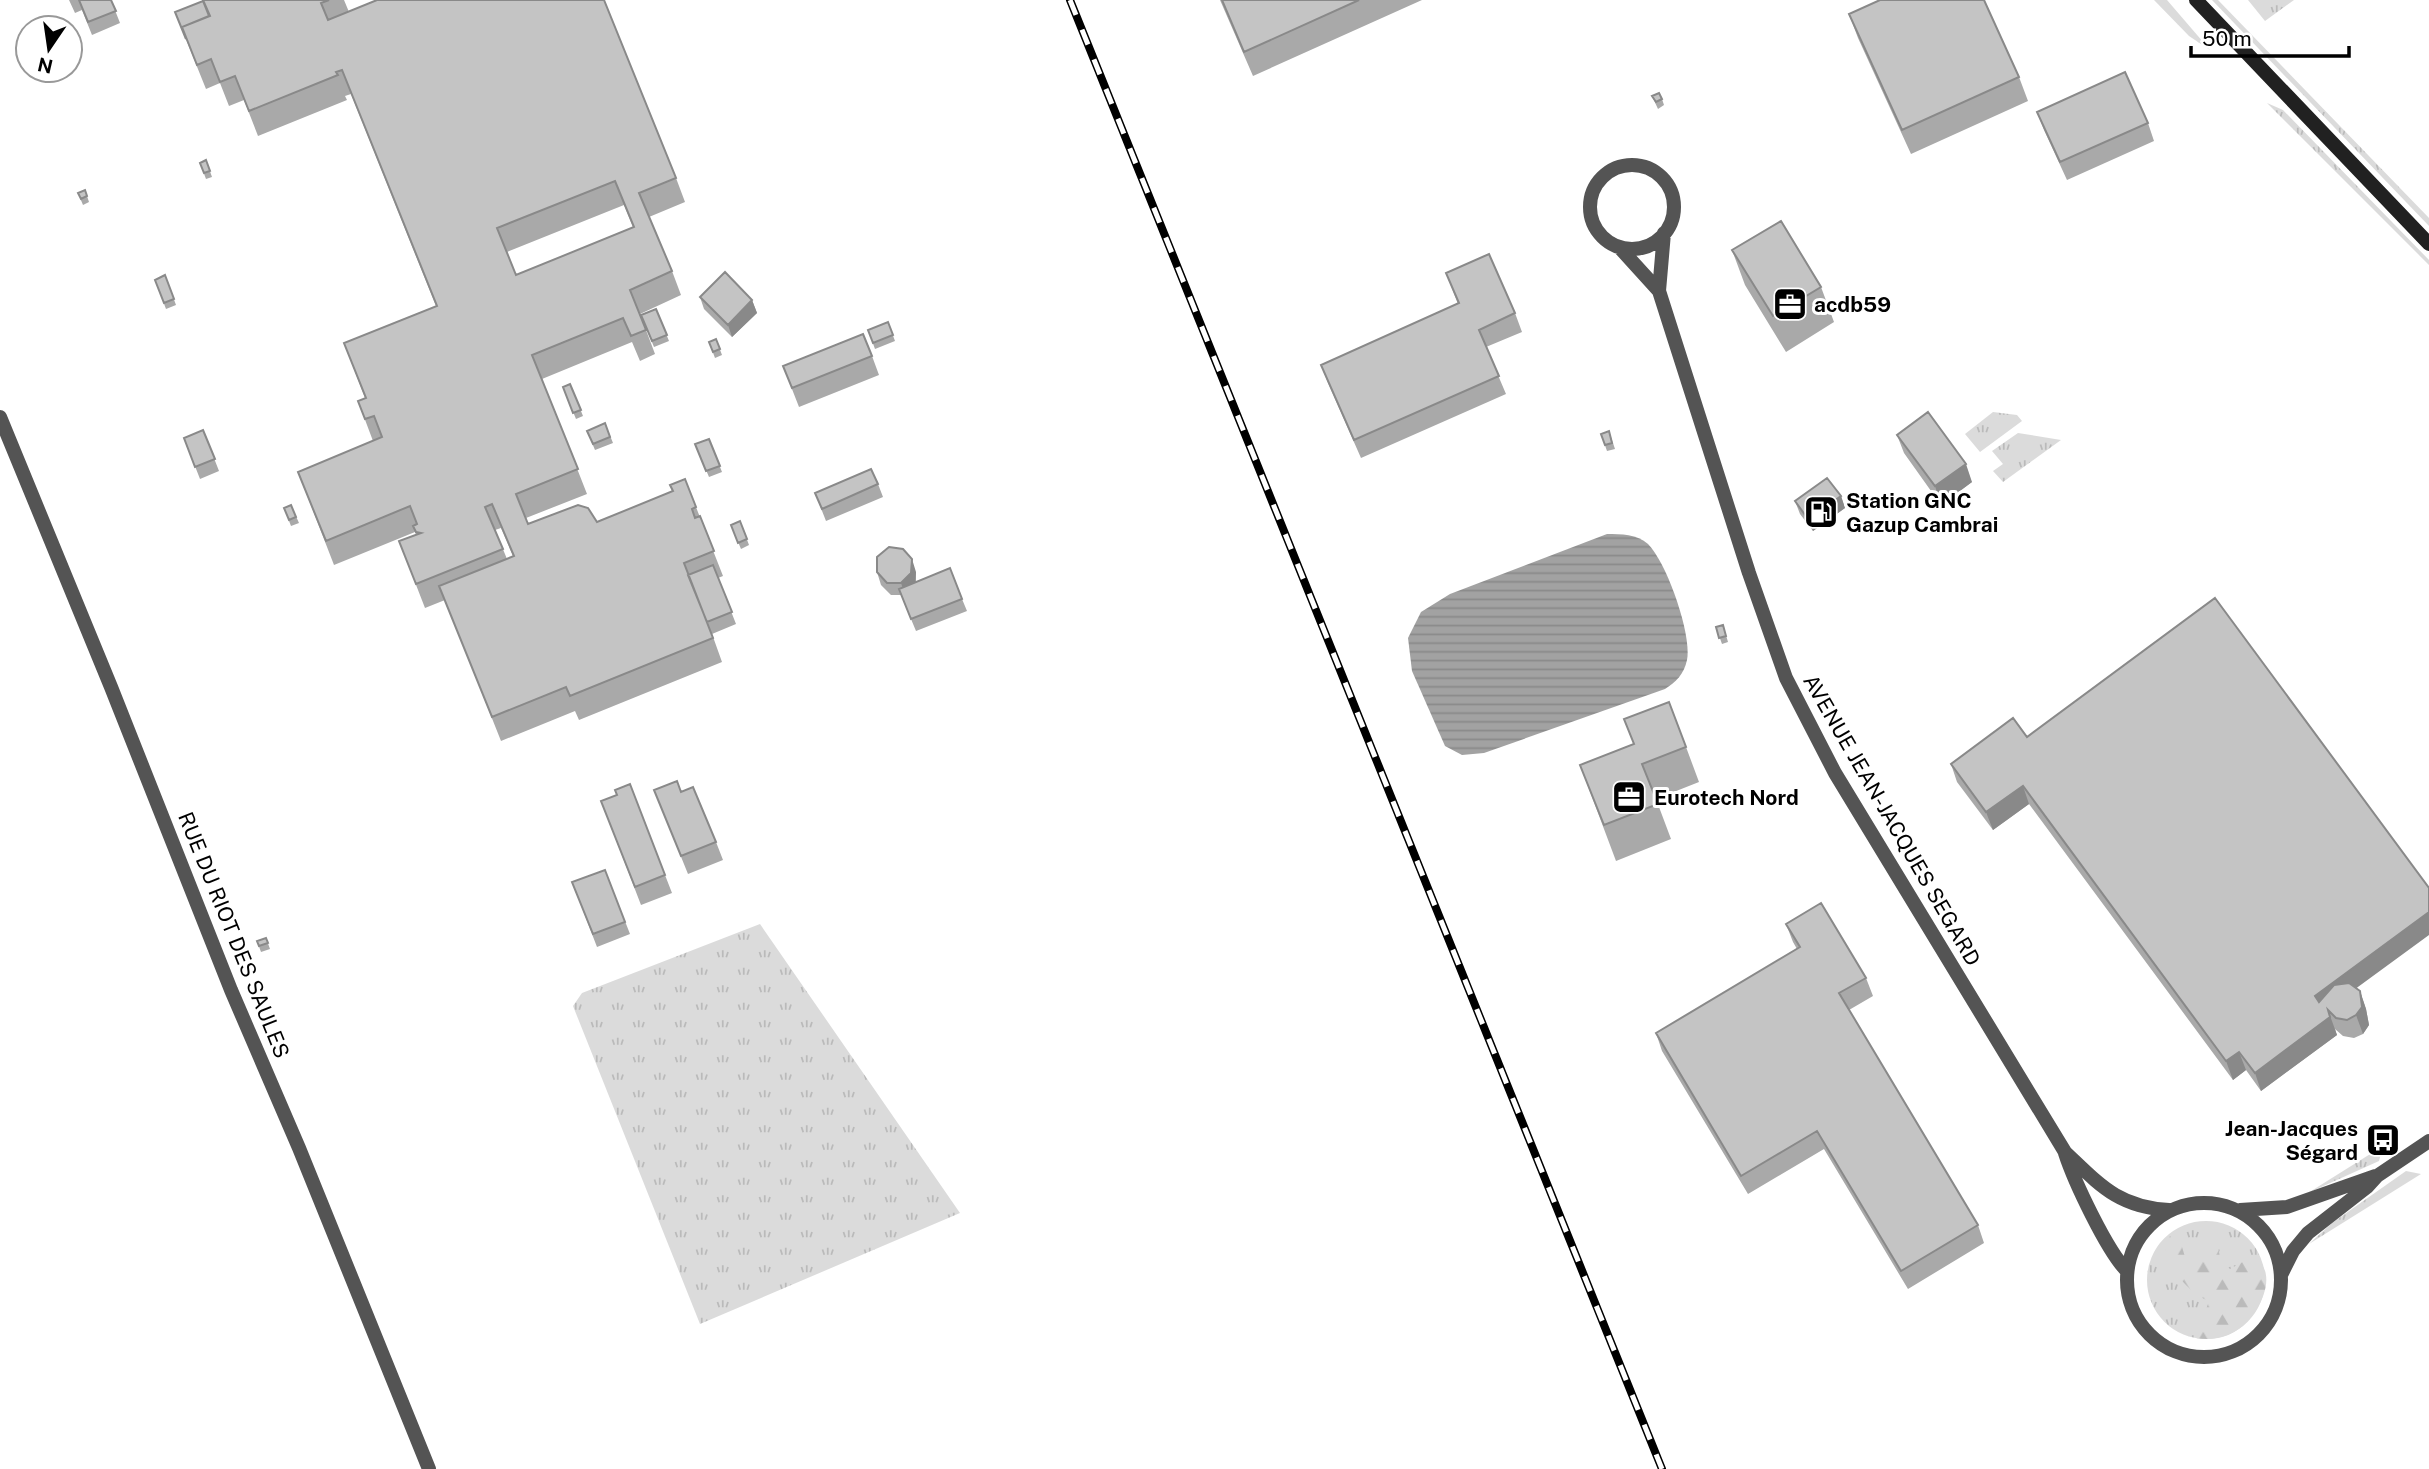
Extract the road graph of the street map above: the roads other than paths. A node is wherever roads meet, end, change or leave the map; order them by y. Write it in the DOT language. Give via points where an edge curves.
graph roads {
  1 [pos="2196,0"];
  2 [pos="1664,233"];
  3 [pos="2429,244"];
  4 [pos="1619,247"];
  5 [pos="1659,291"];
  6 [pos="0,417"];
  7 [pos="2429,1141"];
  8 [pos="2065,1152"];
  9 [pos="2377,1175"];
  10 [pos="2169,1210"];
  11 [pos="2238,1210"];
  12 [pos="2127,1271"];
  13 [pos="2282,1273"];
  14 [pos="429,1469"];
  1 -- 3 [label="main road"];
  2 -- 4 [label="street" via="1644,247"];
  2 -- 4 [label="street" via="1674,211 1669,186 1645,167 1620,167 1600,180 1590,209 1599,233"];
  2 -- 5 [label="street, AVENUE JEAN-JACQUES SEGARD"];
  4 -- 5 [label="street, AVENUE JEAN-JACQUES SEGARD"];
  5 -- 8 [label="street, AVENUE JEAN-JACQUES SEGARD" via="1749,573 1798,705"];
  6 -- 14 [label="street, RUE DU RIOT DES SAULES"];
  7 -- 9 [label="street"];
  8 -- 10 [label="street, AVENUE JEAN-JACQUES SEGARD" via="2118,1198 2145,1209"];
  8 -- 12 [label="street, AVENUE JEAN-JACQUES SEGARD" via="2117,1261"];
  9 -- 11 [label="street" via="2287,1207"];
  9 -- 13 [label="street" via="2308,1233"];
  10 -- 11 [label="street" via="2203,1202"];
  10 -- 12 [label="street" via="2140,1236"];
  11 -- 13 [label="street" via="2268,1236"];
  12 -- 13 [label="street" via="2131,1306 2145,1329 2165,1347 2199,1357 2235,1352 2264,1330 2278,1303"];
}
